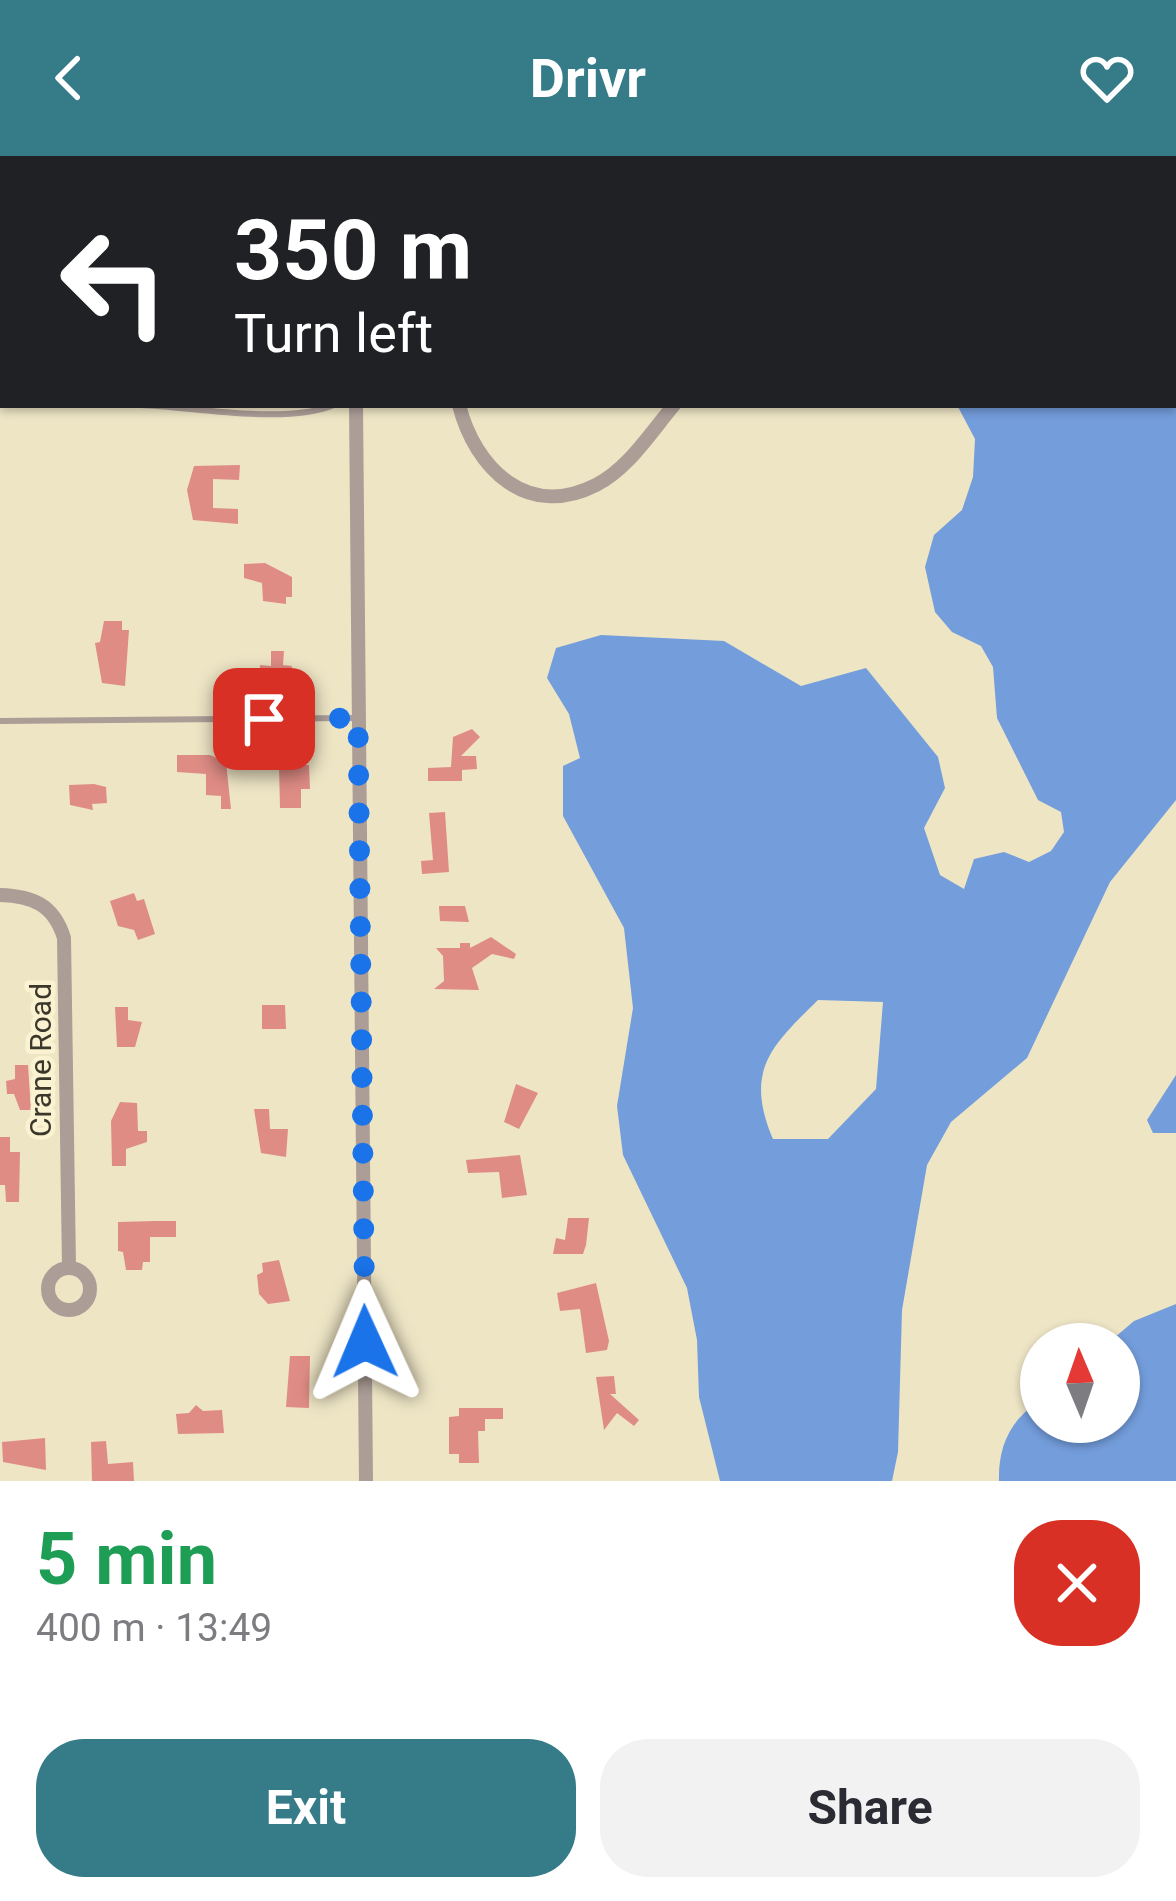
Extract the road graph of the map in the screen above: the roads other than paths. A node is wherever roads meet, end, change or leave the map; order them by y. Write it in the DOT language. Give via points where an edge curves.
graph roads {
  1 [pos="202,408"];
  2 [pos="327,408"];
  3 [pos="356,408"];
  4 [pos="460,408"];
  5 [pos="671,408"];
  6 [pos="358,718"];
  7 [pos="0,721"];
  8 [pos="0,896"];
  9 [pos="69,1267"];
  10 [pos="366,1481"];
  1 -- 2 [label="lane"];
  3 -- 6 [label="street"];
  4 -- 5 [label="street" via="497,479 561,494 595,486 620,468"];
  6 -- 7 [label="lane"];
  6 -- 10 [label="street"];
  8 -- 9 [label="street, Crane Road" via="40,902 64,938"];
}
